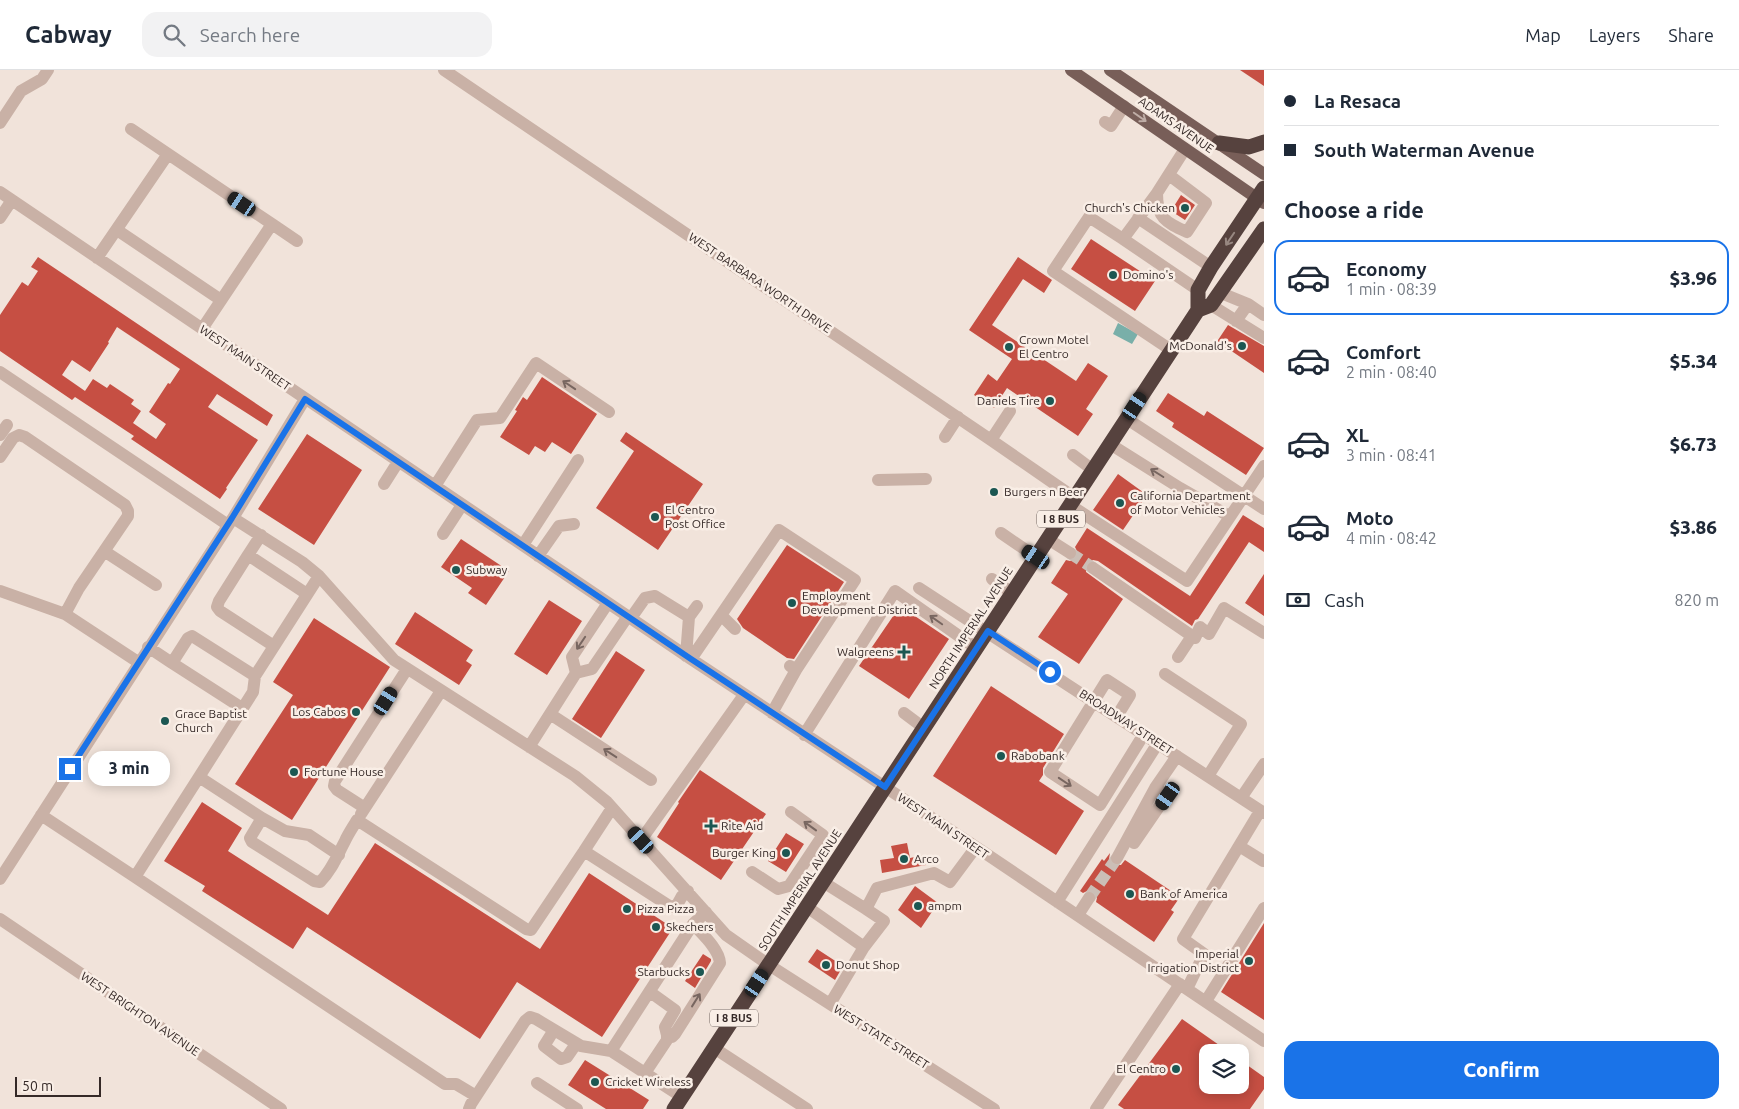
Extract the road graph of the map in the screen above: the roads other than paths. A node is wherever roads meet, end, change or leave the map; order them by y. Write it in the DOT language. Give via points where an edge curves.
graph roads {
  1 [pos="48,70"];
  2 [pos="444,70"];
  3 [pos="1071,70"];
  4 [pos="1110,70"];
  5 [pos="1124,106"];
  6 [pos="1104,122"];
  7 [pos="0,123"];
  8 [pos="131,129"];
  9 [pos="1264,142"];
  10 [pos="1219,143"];
  11 [pos="1185,149"];
  12 [pos="168,154"];
  13 [pos="1264,174"];
  14 [pos="1168,175"];
  15 [pos="0,192"];
  16 [pos="1262,197"];
  17 [pos="12,200"];
  18 [pos="1155,201"];
  19 [pos="0,218"];
  20 [pos="1138,218"];
  21 [pos="272,224"];
  22 [pos="1264,229"];
  23 [pos="117,230"];
  24 [pos="1183,230"];
  25 [pos="1160,232"];
  26 [pos="1123,240"];
  27 [pos="297,241"];
  28 [pos="1188,251"];
  29 [pos="98,258"];
  30 [pos="1211,267"];
  31 [pos="1198,290"];
  32 [pos="221,300"];
  33 [pos="1210,303"];
  34 [pos="1248,304"];
  35 [pos="1264,315"];
  36 [pos="1236,321"];
  37 [pos="202,329"];
  38 [pos="1264,338"];
  39 [pos="1171,350"];
  40 [pos="0,372"];
  41 [pos="305,399"];
  42 [pos="1010,411"];
  43 [pos="609,412"];
  44 [pos="958,418"];
  45 [pos="1127,419"];
  46 [pos="945,437"];
  47 [pos="992,440"];
  48 [pos="1110,444"];
  49 [pos="1073,455"];
  50 [pos="0,457"];
  51 [pos="578,460"];
  52 [pos="398,462"];
  53 [pos="1264,466"];
  54 [pos="1093,470"];
  55 [pos="926,479"];
  56 [pos="878,480"];
  57 [pos="384,484"];
  58 [pos="435,486"];
  59 [pos="1244,496"];
  60 [pos="1072,502"];
  61 [pos="462,505"];
  62 [pos="1264,509"];
  63 [pos="1229,516"];
  64 [pos="230,521"];
  65 [pos="574,524"];
  66 [pos="1001,533"];
  67 [pos="443,534"];
  68 [pos="261,535"];
  69 [pos="1048,539"];
  70 [pos="523,546"];
  71 [pos="104,551"];
  72 [pos="1070,553"];
  73 [pos="248,555"];
  74 [pos="538,556"];
  75 [pos="1036,557"];
  76 [pos="1093,568"];
  77 [pos="319,576"];
  78 [pos="992,580"];
  79 [pos="156,585"];
  80 [pos="920,588"];
  81 [pos="0,591"];
  82 [pos="1012,593"];
  83 [pos="307,594"];
  84 [pos="608,603"];
  85 [pos="697,606"];
  86 [pos="65,614"];
  87 [pos="721,615"];
  88 [pos="629,617"];
  89 [pos="689,617"];
  90 [pos="735,628"];
  91 [pos="988,631"];
  92 [pos="1264,633"];
  93 [pos="1192,636"];
  94 [pos="148,646"];
  95 [pos="274,646"];
  96 [pos="976,648"];
  97 [pos="688,657"];
  98 [pos="1178,658"];
  99 [pos="138,662"];
  100 [pos="172,663"];
  101 [pos="407,669"];
  102 [pos="576,673"];
  103 [pos="1165,674"];
  104 [pos="255,676"];
  105 [pos="441,690"];
  106 [pos="744,695"];
  107 [pos="1094,701"];
  108 [pos="242,708"];
  109 [pos="772,713"];
  110 [pos="904,713"];
  111 [pos="550,714"];
  112 [pos="1117,716"];
  113 [pos="924,728"];
  114 [pos="1144,734"];
  115 [pos="804,735"];
  116 [pos="1158,743"];
  117 [pos="528,747"];
  118 [pos="1177,756"];
  119 [pos="1264,764"];
  120 [pos="1208,776"];
  121 [pos="199,777"];
  122 [pos="651,780"];
  123 [pos="885,787"];
  124 [pos="1155,788"];
  125 [pos="1241,798"];
  126 [pos="365,808"];
  127 [pos="612,808"];
  128 [pos="791,812"];
  129 [pos="1262,812"];
  130 [pos="41,815"];
  131 [pos="262,818"];
  132 [pos="357,820"];
  133 [pos="641,840"];
  134 [pos="1134,843"];
  135 [pos="1239,846"];
  136 [pos="976,848"];
  137 [pos="584,851"];
  138 [pos="339,855"];
  139 [pos="1117,858"];
  140 [pos="1263,861"];
  141 [pos="752,872"];
  142 [pos="136,877"];
  143 [pos="0,879"];
  144 [pos="823,882"];
  145 [pos="688,892"];
  146 [pos="1090,898"];
  147 [pos="1057,902"];
  148 [pos="807,907"];
  149 [pos="1264,908"];
  150 [pos="866,909"];
  151 [pos="706,912"];
  152 [pos="1078,915"];
  153 [pos="0,920"];
  154 [pos="693,924"];
  155 [pos="864,947"];
  156 [pos="768,965"];
  157 [pos="1183,986"];
  158 [pos="650,992"];
  159 [pos="1206,1001"];
  160 [pos="830,1004"];
  161 [pos="554,1030"];
  162 [pos="668,1037"];
  163 [pos="1264,1041"];
  164 [pos="576,1044"];
  165 [pos="714,1048"];
  166 [pos="611,1051"];
  167 [pos="645,1072"];
  168 [pos="537,1083"];
  169 [pos="476,1096"];
  170 [pos="678,1103"];
  171 [pos="281,1109"];
  172 [pos="469,1109"];
  173 [pos="576,1109"];
  174 [pos="807,1109"];
  175 [pos="994,1109"];
  176 [pos="1096,1109"];
  1 -- 7 [label="street" via="42,79 21,90"];
  2 -- 44 [label="street, WEST BARBARA WORTH DRIVE"];
  3 -- 5 [label="main road, ADAMS AVENUE"];
  4 -- 10 [label="main road, ADAMS AVENUE"];
  5 -- 6 [label="street" via="1111,126"];
  5 -- 11 [label="main road, ADAMS AVENUE, one-way"];
  8 -- 12 [label="street"];
  9 -- 10 [label="highway" via="1248,147"];
  10 -- 13 [label="main road, ADAMS AVENUE"];
  11 -- 14 [label="street"];
  11 -- 16 [label="main road, ADAMS AVENUE"];
  12 -- 21 [label="street"];
  12 -- 23 [label="street"];
  14 -- 18 [label="street"];
  14 -- 24 [label="street" via="1206,203"];
  15 -- 17 [label="street, WEST MAIN STREET"];
  16 -- 30 [label="highway, one-way"];
  17 -- 19 [label="street"];
  17 -- 29 [label="street, WEST MAIN STREET"];
  18 -- 20 [label="street"];
  18 -- 24 [label="street" via="1166,220"];
  18 -- 25 [label="street" via="1151,207"];
  20 -- 25 [label="street"];
  20 -- 26 [label="street"];
  21 -- 27 [label="street"];
  21 -- 32 [label="street"];
  22 -- 33 [label="highway, NORTH IMPERIAL AVENUE / I 8 BUS"];
  23 -- 29 [label="street"];
  23 -- 32 [label="street"];
  24 -- 28 [label="street"];
  25 -- 28 [label="street"];
  26 -- 31 [label="street"];
  26 -- 39 [label="street" via="1089,217 1053,271"];
  28 -- 30 [label="street"];
  29 -- 37 [label="street, WEST MAIN STREET"];
  30 -- 31 [label="highway"];
  31 -- 33 [label="highway"];
  32 -- 37 [label="street"];
  33 -- 34 [label="street"];
  33 -- 36 [label="street"];
  33 -- 39 [label="highway, NORTH IMPERIAL AVENUE / I 8 BUS"];
  34 -- 35 [label="street"];
  34 -- 36 [label="street"];
  36 -- 38 [label="street"];
  37 -- 41 [label="street, WEST MAIN STREET"];
  39 -- 45 [label="highway, NORTH IMPERIAL AVENUE / I 8 BUS"];
  40 -- 64 [label="street, WEST STATE STREET"];
  41 -- 52 [label="street, WEST MAIN STREET"];
  41 -- 64 [label="street"];
  42 -- 47 [label="street"];
  43 -- 58 [label="street, one-way" via="536,363 500,418 477,420"];
  44 -- 46 [label="street"];
  44 -- 47 [label="street, WEST BARBARA WORTH DRIVE"];
  45 -- 48 [label="highway, NORTH IMPERIAL AVENUE / I 8 BUS"];
  45 -- 59 [label="street"];
  47 -- 60 [label="street, WEST BARBARA WORTH DRIVE"];
  48 -- 54 [label="highway, NORTH IMPERIAL AVENUE / I 8 BUS"];
  63 -- 48 [label="street, one-way"];
  49 -- 54 [label="street"];
  50 -- 71 [label="street" via="13,438 25,437 126,505 128,516"];
  51 -- 70 [label="street"];
  52 -- 57 [label="street"];
  52 -- 58 [label="street, WEST MAIN STREET"];
  53 -- 59 [label="street"];
  54 -- 60 [label="highway, NORTH IMPERIAL AVENUE / I 8 BUS"];
  55 -- 56 [label="street"];
  58 -- 61 [label="street, WEST MAIN STREET"];
  59 -- 62 [label="street"];
  59 -- 63 [label="street"];
  60 -- 63 [label="street, WEST BARBARA WORTH DRIVE" via="1187,581"];
  60 -- 69 [label="highway, NORTH IMPERIAL AVENUE / I 8 BUS"];
  61 -- 67 [label="street"];
  61 -- 70 [label="street, WEST MAIN STREET"];
  64 -- 68 [label="street, WEST STATE STREET"];
  64 -- 94 [label="street"];
  65 -- 74 [label="street" via="559,526"];
  66 -- 75 [label="street"];
  68 -- 73 [label="street"];
  68 -- 77 [label="street, WEST STATE STREET"];
  69 -- 72 [label="street"];
  69 -- 75 [label="highway, NORTH IMPERIAL AVENUE / I 8 BUS"];
  70 -- 74 [label="street, WEST MAIN STREET"];
  71 -- 79 [label="street"];
  71 -- 86 [label="street"];
  73 -- 83 [label="street"];
  73 -- 95 [label="street" via="217,607"];
  74 -- 84 [label="street, WEST MAIN STREET"];
  75 -- 82 [label="highway, NORTH IMPERIAL AVENUE / I 8 BUS"];
  76 -- 93 [label="street"];
  77 -- 83 [label="street"];
  77 -- 101 [label="street, WEST STATE STREET" via="394,660"];
  78 -- 82 [label="street"];
  80 -- 91 [label="street, BROADWAY STREET"];
  81 -- 86 [label="street"];
  82 -- 91 [label="highway, NORTH IMPERIAL AVENUE / I 8 BUS"];
  83 -- 95 [label="street"];
  84 -- 88 [label="street, WEST MAIN STREET"];
  84 -- 102 [label="street, one-way" via="572,657"];
  85 -- 89 [label="street"];
  86 -- 99 [label="street"];
  87 -- 90 [label="street"];
  87 -- 97 [label="street"];
  87 -- 109 [label="street" via="779,530 855,580 793,668"];
  88 -- 89 [label="street" via="645,598 655,596"];
  88 -- 97 [label="street, WEST MAIN STREET"];
  88 -- 102 [label="street" via="592,669"];
  89 -- 97 [label="street"];
  91 -- 96 [label="highway, NORTH IMPERIAL AVENUE / I 8 BUS"];
  91 -- 107 [label="street, BROADWAY STREET"];
  92 -- 93 [label="street" via="1224,608 1209,634 1200,627 1195,638"];
  93 -- 98 [label="street"];
  94 -- 99 [label="street"];
  94 -- 100 [label="street"];
  95 -- 104 [label="street"];
  96 -- 113 [label="highway, NORTH IMPERIAL AVENUE / I 8 BUS"];
  96 -- 115 [label="street, one-way" via="895,592"];
  97 -- 106 [label="street, WEST MAIN STREET"];
  99 -- 130 [label="street"];
  100 -- 104 [label="street" via="192,636"];
  100 -- 108 [label="street"];
  101 -- 105 [label="street, WEST STATE STREET"];
  101 -- 126 [label="street" via="335,781 337,790"];
  102 -- 111 [label="street"];
  103 -- 120 [label="street" via="1242,724"];
  104 -- 108 [label="street" via="252,692"];
  105 -- 117 [label="street, WEST STATE STREET"];
  105 -- 126 [label="street"];
  106 -- 109 [label="street, WEST MAIN STREET"];
  106 -- 133 [label="street"];
  107 -- 112 [label="street, BROADWAY STREET"];
  107 -- 112 [label="street" via="1108,680 1130,695"];
  107 -- 114 [label="street, one-way" via="1050,772 1100,805"];
  108 -- 121 [label="street"];
  109 -- 115 [label="street, WEST MAIN STREET"];
  110 -- 113 [label="street"];
  111 -- 117 [label="street"];
  122 -- 111 [label="street, one-way"];
  112 -- 114 [label="street, BROADWAY STREET"];
  113 -- 123 [label="highway, NORTH IMPERIAL AVENUE / I 8 BUS"];
  114 -- 116 [label="street, BROADWAY STREET"];
  115 -- 123 [label="street, WEST MAIN STREET"];
  116 -- 118 [label="street, BROADWAY STREET"];
  116 -- 147 [label="street"];
  117 -- 127 [label="street, WEST STATE STREET" via="575,776"];
  118 -- 120 [label="street, BROADWAY STREET"];
  118 -- 124 [label="street"];
  119 -- 125 [label="street"];
  120 -- 125 [label="street, BROADWAY STREET"];
  121 -- 131 [label="street"];
  121 -- 142 [label="street"];
  123 -- 136 [label="street, WEST MAIN STREET"];
  123 -- 144 [label="highway, SOUTH IMPERIAL AVENUE / I 8 BUS"];
  124 -- 134 [label="street" via="1168,796"];
  124 -- 139 [label="street"];
  125 -- 129 [label="street, BROADWAY STREET"];
  126 -- 132 [label="street"];
  127 -- 133 [label="street, WEST STATE STREET"];
  127 -- 137 [label="street"];
  141 -- 128 [label="street, one-way" via="778,889 789,886 823,835"];
  129 -- 135 [label="street"];
  130 -- 142 [label="street"];
  130 -- 143 [label="street"];
  131 -- 138 [label="street" via="285,831 309,835"];
  131 -- 138 [label="street" via="250,838 252,842 314,881 320,882 325,878"];
  132 -- 137 [label="street" via="526,930 531,930"];
  132 -- 138 [label="street"];
  133 -- 145 [label="street, WEST STATE STREET"];
  135 -- 140 [label="street"];
  135 -- 157 [label="street" via="1183,939 1204,954"];
  136 -- 147 [label="street, WEST MAIN STREET"];
  136 -- 150 [label="street" via="950,882 934,873 877,888"];
  137 -- 145 [label="street" via="670,907 677,905"];
  142 -- 169 [label="street" via="445,1084 456,1084"];
  144 -- 148 [label="highway, SOUTH IMPERIAL AVENUE / I 8 BUS"];
  144 -- 150 [label="street"];
  145 -- 151 [label="street, WEST STATE STREET"];
  146 -- 152 [label="street"];
  147 -- 152 [label="street, WEST MAIN STREET"];
  148 -- 155 [label="street"];
  148 -- 156 [label="highway, SOUTH IMPERIAL AVENUE / I 8 BUS"];
  149 -- 159 [label="street"];
  150 -- 155 [label="street" via="884,921"];
  151 -- 154 [label="street"];
  151 -- 156 [label="street, WEST STATE STREET" via="726,935"];
  152 -- 157 [label="street, WEST MAIN STREET"];
  153 -- 171 [label="street, WEST BRIGHTON AVENUE"];
  154 -- 158 [label="street"];
  162 -- 154 [label="street, one-way" via="672,1037 720,963 716,952"];
  155 -- 160 [label="street"];
  156 -- 160 [label="street, WEST STATE STREET"];
  156 -- 165 [label="highway, SOUTH IMPERIAL AVENUE / I 8 BUS"];
  157 -- 159 [label="street, WEST MAIN STREET"];
  157 -- 176 [label="street"];
  158 -- 162 [label="street" via="673,1007 665,1027"];
  158 -- 166 [label="street"];
  159 -- 163 [label="street, WEST MAIN STREET"];
  160 -- 175 [label="street, WEST STATE STREET"];
  161 -- 164 [label="street"];
  161 -- 164 [label="street" via="544,1046 562,1060"];
  161 -- 169 [label="street" via="536,1019 525,1021"];
  162 -- 167 [label="street"];
  164 -- 166 [label="street"];
  165 -- 170 [label="highway, SOUTH IMPERIAL AVENUE / I 8 BUS"];
  165 -- 174 [label="street"];
  166 -- 167 [label="street"];
  167 -- 170 [label="street"];
  168 -- 173 [label="street"];
  169 -- 172 [label="street"];
}
